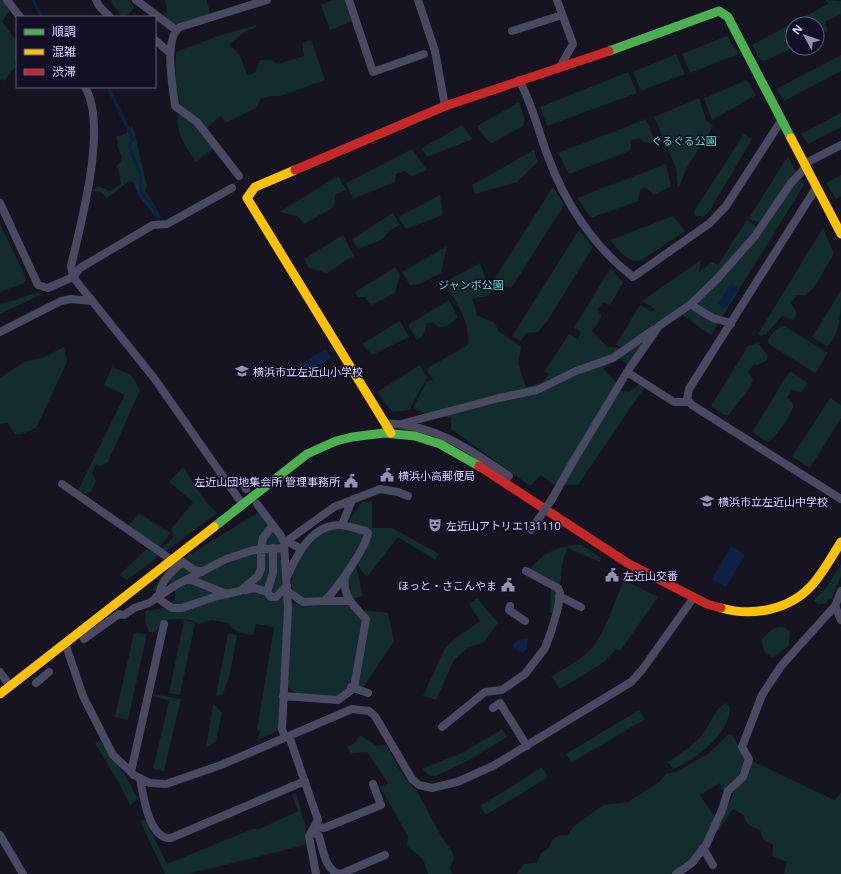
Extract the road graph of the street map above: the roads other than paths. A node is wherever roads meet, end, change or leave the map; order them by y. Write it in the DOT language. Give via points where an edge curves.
graph roads {
  1 [pos="7,0"];
  2 [pos="96,0"];
  3 [pos="136,0"];
  4 [pos="268,0"];
  5 [pos="349,0"];
  6 [pos="418,0"];
  7 [pos="557,0"];
  8 [pos="562,15"];
  9 [pos="19,16"];
  10 [pos="109,16"];
  11 [pos="176,30"];
  12 [pos="512,31"];
  13 [pos="156,41"];
  14 [pos="170,53"];
  15 [pos="424,54"];
  16 [pos="560,67"];
  17 [pos="519,80"];
  18 [pos="85,88"];
  19 [pos="445,106"];
  20 [pos="781,121"];
  21 [pos="841,145"];
  22 [pos="805,166"];
  23 [pos="239,176"];
  24 [pos="232,188"];
  25 [pos="816,188"];
  26 [pos="0,203"];
  27 [pos="841,234"];
  28 [pos="72,277"];
  29 [pos="92,301"];
  30 [pos="691,304"];
  31 [pos="731,324"];
  32 [pos="659,326"];
  33 [pos="0,332"];
  34 [pos="627,372"];
  35 [pos="689,402"];
  36 [pos="385,423"];
  37 [pos="401,424"];
  38 [pos="391,433"];
  39 [pos="509,476"];
  40 [pos="62,484"];
  41 [pos="408,496"];
  42 [pos="352,500"];
  43 [pos="841,500"];
  44 [pos="257,504"];
  45 [pos="243,505"];
  46 [pos="311,524"];
  47 [pos="273,525"];
  48 [pos="342,525"];
  49 [pos="531,530"];
  50 [pos="318,533"];
  51 [pos="841,542"];
  52 [pos="285,544"];
  53 [pos="273,548"];
  54 [pos="260,549"];
  55 [pos="301,549"];
  56 [pos="173,564"];
  57 [pos="202,572"];
  58 [pos="526,572"];
  59 [pos="345,575"];
  60 [pos="189,578"];
  61 [pos="287,585"];
  62 [pos="240,591"];
  63 [pos="841,591"];
  64 [pos="267,592"];
  65 [pos="227,594"];
  66 [pos="158,596"];
  67 [pos="276,596"];
  68 [pos="559,596"];
  69 [pos="694,597"];
  70 [pos="349,600"];
  71 [pos="324,601"];
  72 [pos="303,602"];
  73 [pos="510,606"];
  74 [pos="835,606"];
  75 [pos="582,607"];
  76 [pos="288,608"];
  77 [pos="841,620"];
  78 [pos="525,621"];
  79 [pos="164,624"];
  80 [pos="84,639"];
  81 [pos="65,643"];
  82 [pos="550,648"];
  83 [pos="536,659"];
  84 [pos="0,672"];
  85 [pos="49,672"];
  86 [pos="36,683"];
  87 [pos="10,686"];
  88 [pos="352,687"];
  89 [pos="368,693"];
  90 [pos="0,694"];
  91 [pos="283,696"];
  92 [pos="338,700"];
  93 [pos="493,708"];
  94 [pos="344,712"];
  95 [pos="442,727"];
  96 [pos="287,736"];
  97 [pos="527,746"];
  98 [pos="131,772"];
  99 [pos="140,778"];
  100 [pos="305,781"];
  101 [pos="373,784"];
  102 [pos="313,828"];
  103 [pos="0,835"];
  104 [pos="704,848"];
  105 [pos="385,855"];
  106 [pos="713,865"];
  107 [pos="23,874"];
  108 [pos="316,874"];
  109 [pos="676,874"];
  1 -- 9 [label="street"];
  2 -- 10 [label="street"];
  3 -- 11 [label="street"];
  4 -- 11 [label="street"];
  5 -- 15 [label="street" via="373,72"];
  6 -- 19 [label="street" via="435,51"];
  7 -- 8 [label="street"];
  8 -- 12 [label="street"];
  8 -- 16 [label="street" via="572,44"];
  11 -- 14 [label="street"];
  13 -- 14 [label="street"];
  14 -- 23 [label="street" via="175,106 197,122"];
  16 -- 17 [label="street"];
  16 -- 20 [label="street" via="719,11 728,17"];
  17 -- 19 [label="street"];
  17 -- 20 [label="street" via="548,157 572,210 600,247 633,278 716,217 726,206"];
  18 -- 28 [label="street" via="95,133 86,202 71,266"];
  19 -- 36 [label="street" via="255,187 247,198"];
  20 -- 22 [label="street"];
  21 -- 22 [label="street"];
  22 -- 25 [label="street"];
  22 -- 30 [label="street" via="755,236"];
  24 -- 28 [label="street" via="167,224 153,226 80,268"];
  25 -- 27 [label="street"];
  25 -- 31 [label="street"];
  26 -- 28 [label="street" via="38,285 48,288"];
  28 -- 29 [label="street"];
  29 -- 33 [label="street" via="61,301"];
  29 -- 45 [label="street" via="154,378"];
  30 -- 31 [label="street" via="698,311 704,311 715,319 724,319"];
  30 -- 32 [label="street"];
  31 -- 35 [label="street" via="689,389"];
  32 -- 34 [label="street"];
  32 -- 37 [label="street" via="613,358 576,371 537,390"];
  34 -- 35 [label="street" via="674,402"];
  34 -- 49 [label="street, bridge"];
  35 -- 43 [label="street"];
  36 -- 37 [label="street"];
  36 -- 38 [label="street"];
  37 -- 39 [label="street" via="430,430 454,440"];
  38 -- 45 [label="street" via="358,434 317,449"];
  38 -- 69 [label="street" via="423,438 442,445 629,564"];
  40 -- 56 [label="street" via="166,556"];
  41 -- 42 [label="street" via="380,489"];
  42 -- 46 [label="street" via="334,507"];
  42 -- 48 [label="street"];
  44 -- 47 [label="street"];
  45 -- 56 [label="street"];
  46 -- 50 [label="street"];
  46 -- 52 [label="street"];
  47 -- 52 [label="street"];
  47 -- 54 [label="street" via="263,538"];
  48 -- 50 [label="street" via="332,526"];
  48 -- 59 [label="street" via="368,533 366,542"];
  50 -- 55 [label="street"];
  51 -- 69 [label="street" via="812,585 789,603 774,609 734,612"];
  52 -- 53 [label="street"];
  52 -- 55 [label="street"];
  52 -- 61 [label="street"];
  53 -- 54 [label="street"];
  53 -- 64 [label="street" via="273,572"];
  54 -- 57 [label="street" via="226,559"];
  54 -- 62 [label="street" via="261,569 258,576"];
  55 -- 61 [label="street"];
  56 -- 57 [label="street" via="183,562"];
  56 -- 66 [label="street"];
  56 -- 81 [label="street"];
  57 -- 60 [label="street"];
  58 -- 68 [label="street" via="558,588"];
  59 -- 70 [label="street" via="344,591"];
  59 -- 71 [label="street"];
  60 -- 65 [label="street"];
  60 -- 66 [label="street"];
  61 -- 67 [label="street"];
  61 -- 72 [label="street"];
  61 -- 76 [label="street"];
  62 -- 64 [label="street" via="255,588"];
  62 -- 65 [label="street"];
  63 -- 74 [label="street"];
  64 -- 67 [label="street" via="271,597"];
  65 -- 66 [label="street" via="182,608 172,608"];
  66 -- 80 [label="street" via="124,615 119,614"];
  67 -- 76 [label="street"];
  68 -- 75 [label="street"];
  68 -- 83 [label="street" via="556,620 545,648"];
  69 -- 97 [label="street" via="631,682"];
  70 -- 71 [label="street"];
  70 -- 88 [label="street" via="366,619"];
  71 -- 72 [label="street"];
  72 -- 76 [label="street"];
  73 -- 78 [label="street" via="509,610"];
  74 -- 77 [label="street"];
  74 -- 104 [label="street" via="781,666 762,695 742,746 749,759 743,777 728,791"];
  76 -- 91 [label="street"];
  79 -- 98 [label="street"];
  81 -- 87 [label="street"];
  81 -- 98 [label="street" via="83,696 113,754"];
  82 -- 83 [label="street"];
  83 -- 95 [label="street" via="525,674 502,690 486,692"];
  84 -- 87 [label="street"];
  85 -- 86 [label="street"];
  87 -- 90 [label="street"];
  88 -- 89 [label="street"];
  88 -- 92 [label="street"];
  91 -- 92 [label="street"];
  91 -- 96 [label="street" via="282,729"];
  92 -- 94 [label="street"];
  93 -- 97 [label="street" via="500,703"];
  94 -- 96 [label="street"];
  94 -- 97 [label="street" via="352,709 369,711 375,716 412,779 419,785 432,788 457,782 493,766"];
  96 -- 99 [label="street" via="221,765 166,784 150,783"];
  96 -- 100 [label="street"];
  98 -- 99 [label="street"];
  99 -- 100 [label="street" via="145,806 158,834 165,838 171,838"];
  100 -- 102 [label="street" via="318,820"];
  101 -- 102 [label="street" via="380,805 324,828"];
  102 -- 105 [label="street" via="319,836 330,868 335,873 341,874"];
  102 -- 108 [label="street" via="309,836"];
  103 -- 107 [label="street"];
  104 -- 106 [label="street"];
  104 -- 109 [label="street" via="692,863"];
}
